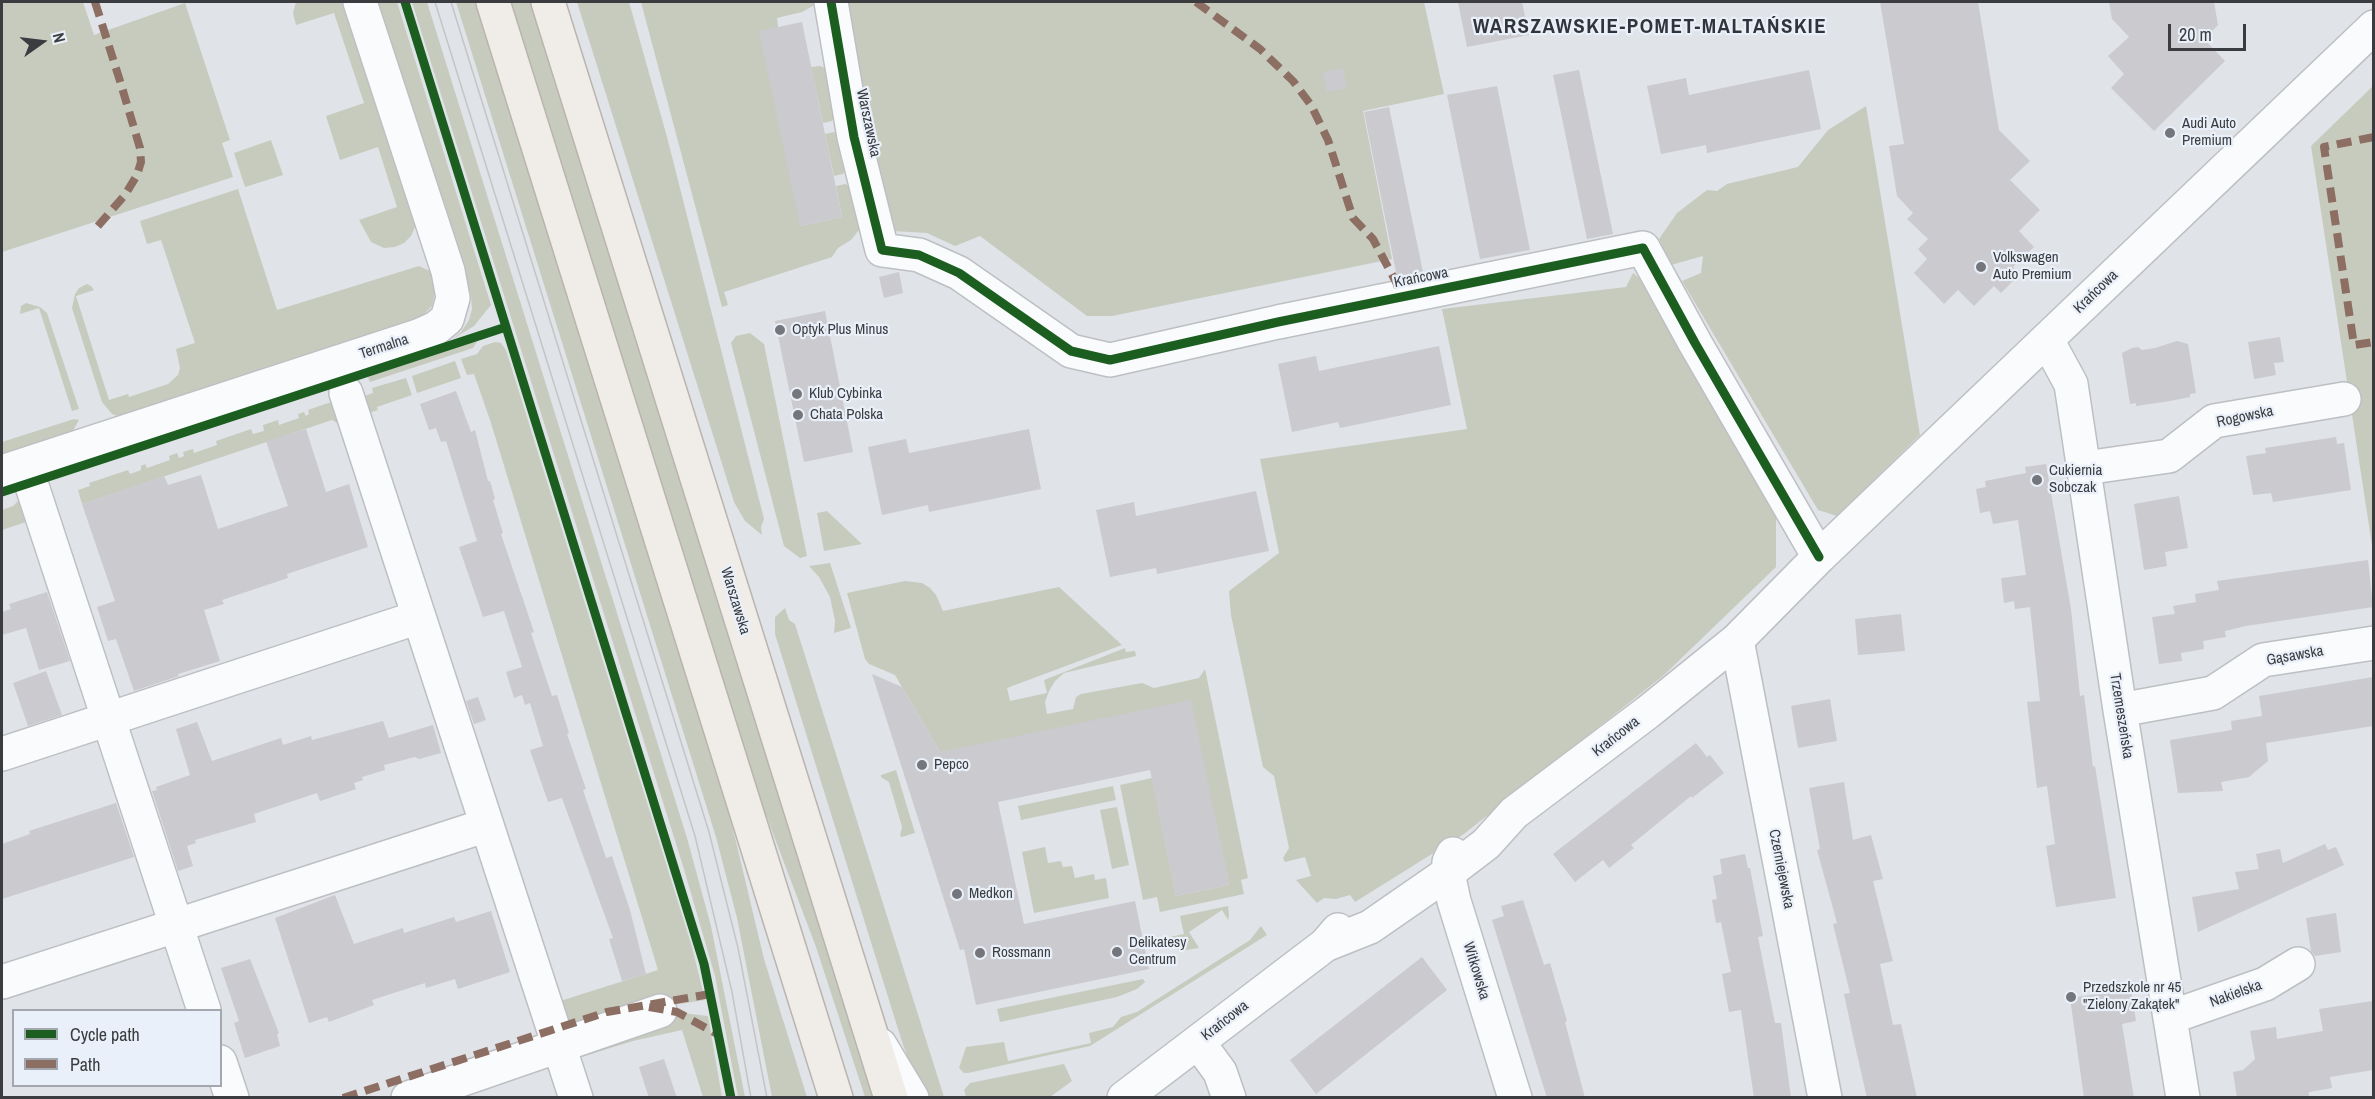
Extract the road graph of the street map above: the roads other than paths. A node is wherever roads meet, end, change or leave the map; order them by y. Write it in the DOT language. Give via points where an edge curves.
graph roads {
  1 [pos="360,2"];
  2 [pos="493,2"];
  3 [pos="548,2"];
  4 [pos="831,2"];
  5 [pos="2373,27"];
  6 [pos="882,250"];
  7 [pos="2046,340"];
  8 [pos="346,393"];
  9 [pos="2344,399"];
  10 [pos="2085,468"];
  11 [pos="16,478"];
  12 [pos="1819,557"];
  13 [pos="419,616"];
  14 [pos="1737,640"];
  15 [pos="2373,643"];
  16 [pos="2120,711"];
  17 [pos="108,719"];
  18 [pos="2,754"];
  19 [pos="487,825"];
  20 [pos="1453,859"];
  21 [pos="176,926"];
  22 [pos="2298,964"];
  23 [pos="2,982"];
  24 [pos="203,1009"];
  25 [pos="660,1011"];
  26 [pos="2171,1017"];
  27 [pos="868,1025"];
  28 [pos="1198,1042"];
  29 [pos="559,1046"];
  30 [pos="222,1068"];
  31 [pos="232,1098"];
  32 [pos="408,1098"];
  33 [pos="576,1098"];
  34 [pos="836,1098"];
  35 [pos="891,1098"];
  36 [pos="912,1098"];
  37 [pos="1124,1098"];
  38 [pos="1229,1098"];
  39 [pos="1515,1098"];
  40 [pos="1825,1098"];
  41 [pos="2183,1098"];
  1 -- 11 [label="street, Termalna" via="448,271 453,298 447,319 418,336"];
  2 -- 34 [label="main road"];
  3 -- 27 [label="main road, Warszawska"];
  4 -- 6 [label="street, Warszawska" via="854,137"];
  5 -- 7 [label="street, Krańcowa"];
  6 -- 12 [label="street, Krańcowa" via="919,255 959,273 1071,351 1110,360 1643,248"];
  7 -- 10 [label="street, Trzemeszeńska" via="2071,384"];
  7 -- 12 [label="street, Krańcowa"];
  8 -- 13 [label="street"];
  9 -- 10 [label="street, Rogowska" via="2214,421 2169,456"];
  10 -- 16 [label="street, Trzemeszeńska"];
  11 -- 17 [label="street"];
  12 -- 14 [label="street, Krańcowa"];
  13 -- 17 [label="street"];
  13 -- 19 [label="street"];
  14 -- 20 [label="street, Krańcowa" via="1514,813 1486,844"];
  14 -- 40 [label="street, Czerniejewska"];
  15 -- 16 [label="street, Gąsawska" via="2263,660 2213,693"];
  16 -- 26 [label="street, Trzemeszeńska"];
  17 -- 18 [label="street"];
  17 -- 21 [label="street"];
  19 -- 21 [label="street"];
  19 -- 29 [label="street"];
  20 -- 28 [label="street, Krańcowa" via="1357,909 1325,945"];
  20 -- 39 [label="street, Witkowska" via="1454,901"];
  21 -- 23 [label="street"];
  21 -- 24 [label="street"];
  22 -- 26 [label="street, Nakielska" via="2265,984"];
  25 -- 29 [label="street"];
  26 -- 41 [label="street, Trzemeszeńska"];
  27 -- 35 [label="main road, Warszawska"];
  27 -- 36 [label="street"];
  28 -- 37 [label="street, Krańcowa"];
  28 -- 38 [label="street" via="1220,1072"];
  29 -- 32 [label="street"];
  29 -- 33 [label="street"];
  30 -- 31 [label="street"];
}
